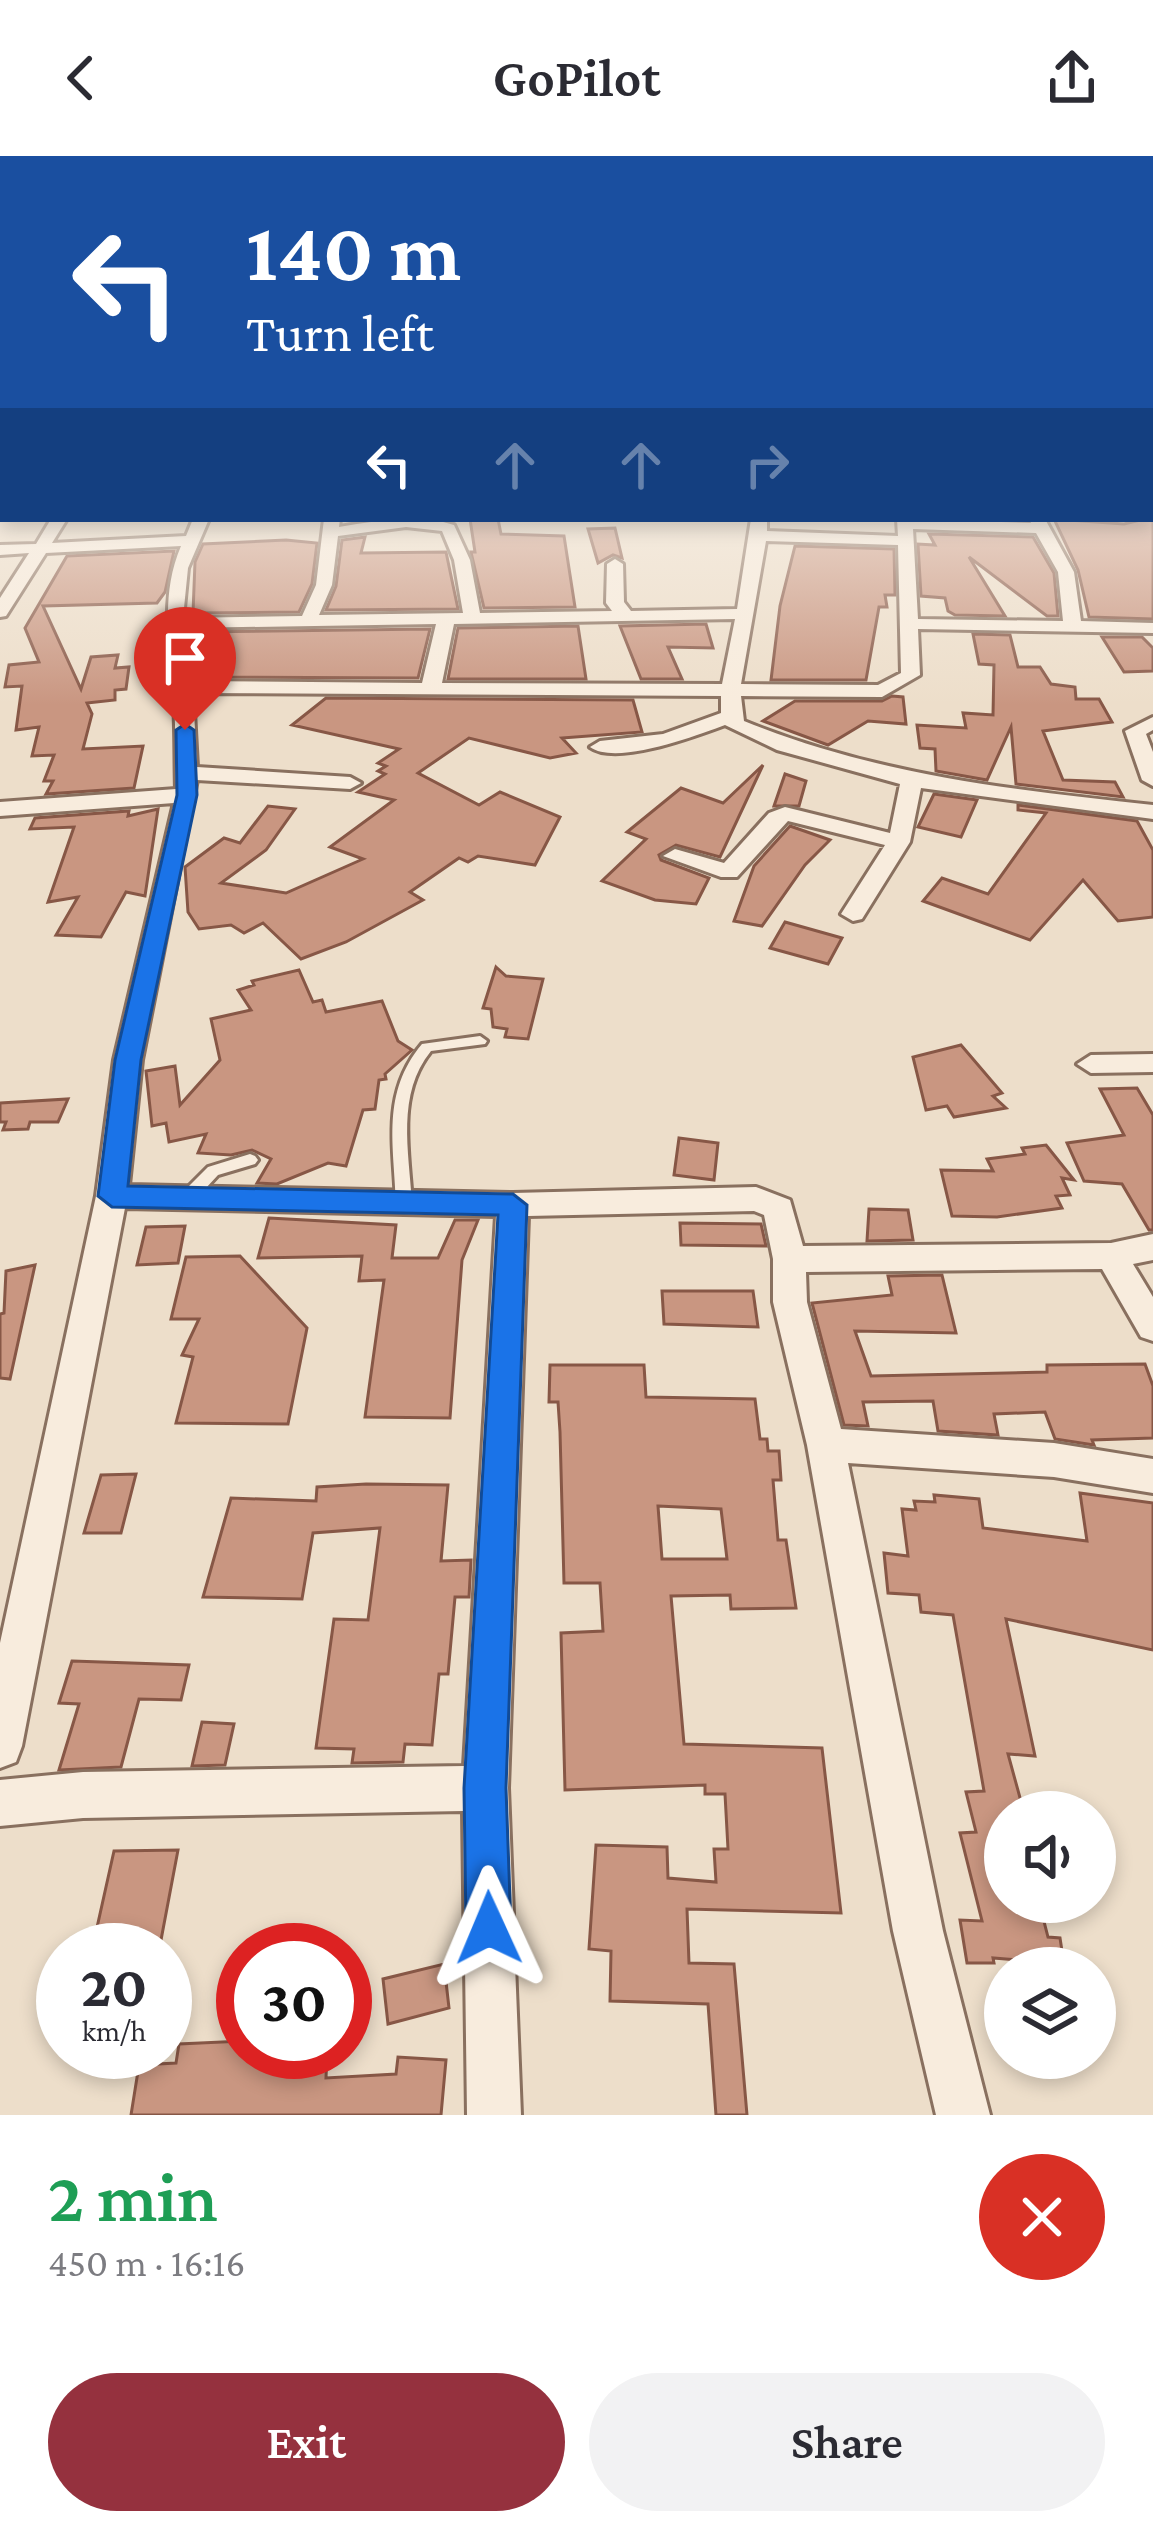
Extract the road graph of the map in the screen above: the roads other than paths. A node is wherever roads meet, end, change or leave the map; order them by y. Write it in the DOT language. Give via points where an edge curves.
graph roads {
  1 [pos="57,522"];
  2 [pos="1039,524"];
  3 [pos="331,526"];
  4 [pos="760,527"];
  5 [pos="906,528"];
  6 [pos="195,530"];
  7 [pos="40,549"];
  8 [pos="0,550"];
  9 [pos="615,564"];
  10 [pos="0,612"];
  11 [pos="747,614"];
  12 [pos="462,617"];
  13 [pos="627,617"];
  14 [pos="309,619"];
  15 [pos="174,623"];
  16 [pos="910,624"];
  17 [pos="1153,628"];
  18 [pos="1074,630"];
  19 [pos="183,687"];
  20 [pos="431,687"];
  21 [pos="729,692"];
  22 [pos="728,717"];
  23 [pos="1153,724"];
  24 [pos="600,747"];
  25 [pos="912,780"];
  26 [pos="1153,780"];
  27 [pos="350,783"];
  28 [pos="187,784"];
  29 [pos="0,809"];
  30 [pos="1153,812"];
  31 [pos="899,842"];
  32 [pos="676,856"];
  33 [pos="853,914"];
  34 [pos="480,1041"];
  35 [pos="1153,1063"];
  36 [pos="1091,1064"];
  37 [pos="250,1160"];
  38 [pos="112,1196"];
  39 [pos="187,1198"];
  40 [pos="404,1203"];
  41 [pos="513,1205"];
  42 [pos="1153,1247"];
  43 [pos="1111,1256"];
  44 [pos="789,1259"];
  45 [pos="1153,1327"];
  46 [pos="826,1445"];
  47 [pos="1153,1476"];
  48 [pos="0,1746"];
  49 [pos="485,1788"];
  50 [pos="0,1803"];
  51 [pos="494,2115"];
  52 [pos="963,2115"];
  1 -- 7 [label="street"];
  2 -- 5 [label="street"];
  2 -- 18 [label="street" via="1067,576"];
  3 -- 12 [label="street" via="449,528 462,560"];
  3 -- 14 [label="street" via="324,585"];
  4 -- 5 [label="street"];
  4 -- 11 [label="street"];
  5 -- 16 [label="street"];
  6 -- 7 [label="street"];
  6 -- 15 [label="street" via="180,568"];
  7 -- 8 [label="street"];
  7 -- 10 [label="street"];
  9 -- 13 [label="street" via="614,603"];
  11 -- 13 [label="street"];
  11 -- 21 [label="street"];
  12 -- 13 [label="street"];
  12 -- 14 [label="street"];
  12 -- 20 [label="street" via="445,622"];
  14 -- 15 [label="street"];
  15 -- 19 [label="street"];
  16 -- 18 [label="street"];
  16 -- 21 [label="street" via="911,675 882,691"];
  17 -- 18 [label="street"];
  19 -- 20 [label="street"];
  19 -- 28 [label="street"];
  20 -- 21 [label="street"];
  21 -- 22 [label="street"];
  22 -- 24 [label="street" via="666,740"];
  22 -- 25 [label="street" via="807,752"];
  23 -- 26 [label="street" via="1136,731 1135,740"];
  25 -- 30 [label="street"];
  25 -- 31 [label="street"];
  27 -- 28 [label="street"];
  28 -- 29 [label="street"];
  28 -- 38 [label="street" via="128,1060"];
  31 -- 32 [label="street" via="785,814 729,872"];
  31 -- 33 [label="street"];
  34 -- 40 [label="lane" via="428,1047 409,1067 401,1092"];
  35 -- 36 [label="street"];
  37 -- 39 [label="lane" via="213,1171"];
  38 -- 39 [label="street"];
  38 -- 48 [label="street"];
  39 -- 40 [label="street"];
  40 -- 41 [label="street"];
  41 -- 44 [label="street" via="766,1200 782,1213"];
  41 -- 49 [label="street"];
  42 -- 43 [label="street"];
  43 -- 44 [label="street"];
  43 -- 45 [label="street"];
  44 -- 46 [label="street" via="790,1302"];
  46 -- 47 [label="street" via="1054,1460"];
  46 -- 52 [label="street" via="918,1931"];
  49 -- 50 [label="street"];
  49 -- 51 [label="street"];
}
